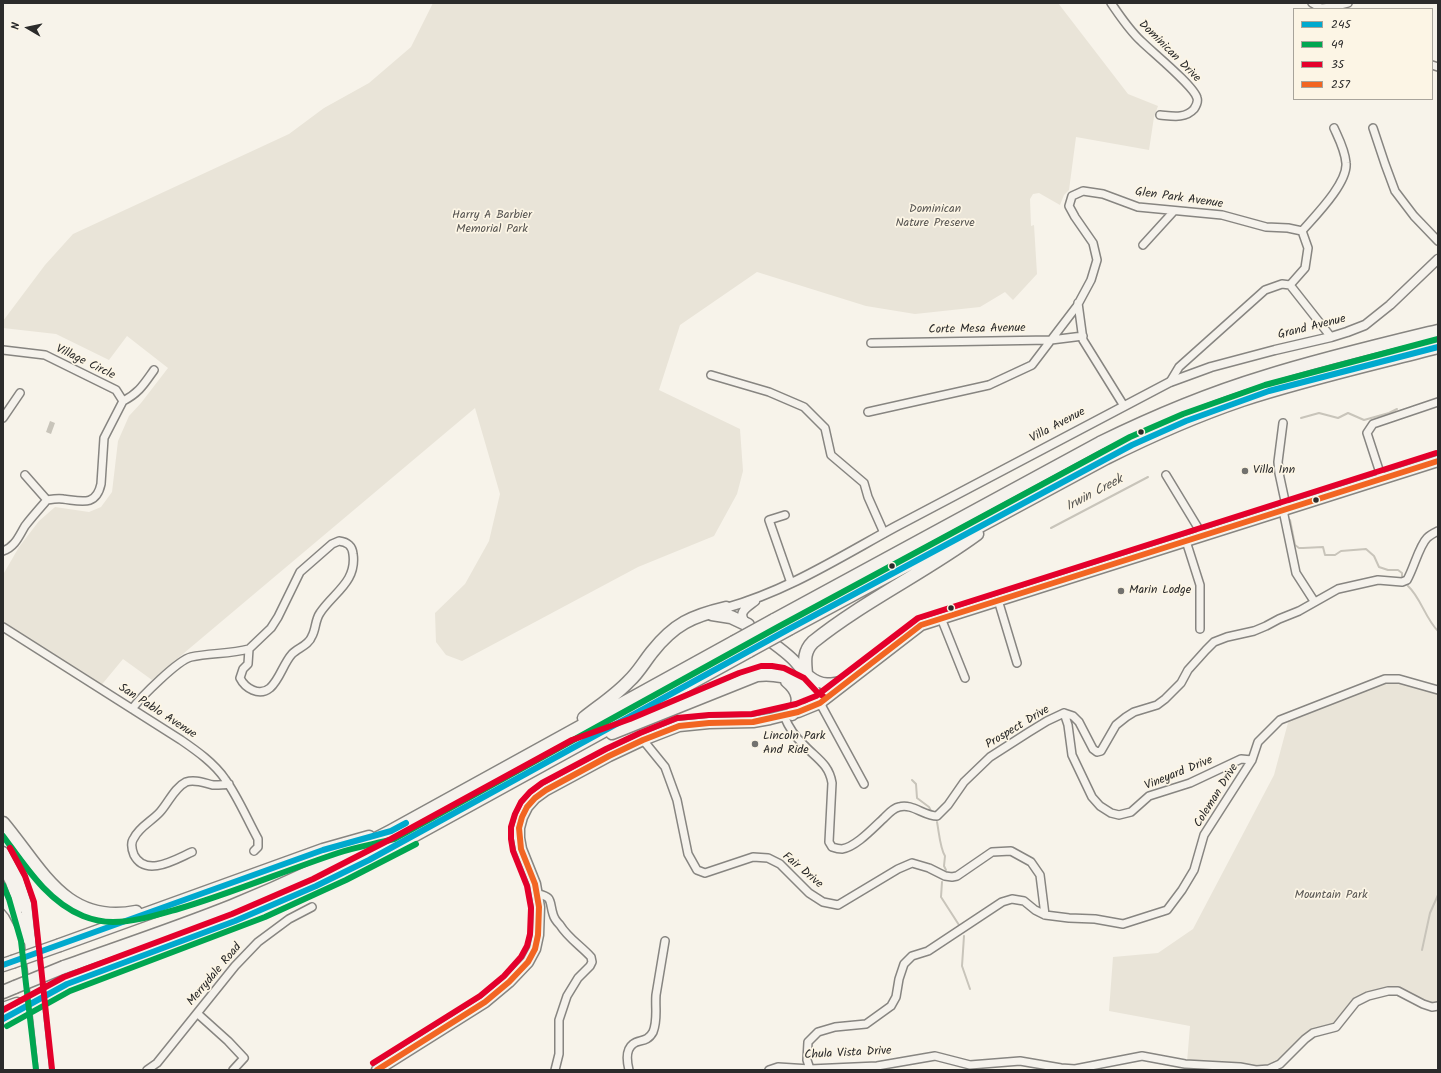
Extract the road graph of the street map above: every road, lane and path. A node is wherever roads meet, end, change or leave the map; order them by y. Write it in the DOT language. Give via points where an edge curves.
graph roads {
  1 [pos="1110,3"];
  2 [pos="1312,3"];
  3 [pos="1348,3"];
  4 [pos="1160,115"];
  5 [pos="1334,128"];
  6 [pos="1373,128"];
  7 [pos="1174,210"];
  8 [pos="1302,231"];
  9 [pos="1438,241"];
  10 [pos="1143,245"];
  11 [pos="1438,259"];
  12 [pos="1290,285"];
  13 [pos="1078,303"];
  14 [pos="1438,331"];
  15 [pos="1083,336"];
  16 [pos="1331,336"];
  17 [pos="1051,340"];
  18 [pos="871,343"];
  19 [pos="1438,347"];
  20 [pos="3,350"];
  21 [pos="154,370"];
  22 [pos="710,375"];
  23 [pos="1170,382"];
  24 [pos="20,393"];
  25 [pos="123,401"];
  26 [pos="1438,402"];
  27 [pos="1124,406"];
  28 [pos="868,412"];
  29 [pos="3,418"];
  30 [pos="1283,423"];
  31 [pos="1438,461"];
  32 [pos="25,475"];
  33 [pos="1166,475"];
  34 [pos="1382,479"];
  35 [pos="47,500"];
  36 [pos="1015,507"];
  37 [pos="1284,509"];
  38 [pos="785,515"];
  39 [pos="1438,531"];
  40 [pos="884,533"];
  41 [pos="1203,536"];
  42 [pos="1186,541"];
  43 [pos="3,551"];
  44 [pos="792,583"];
  45 [pos="760,597"];
  46 [pos="998,600"];
  47 [pos="1314,601"];
  48 [pos="726,608"];
  49 [pos="702,614"];
  50 [pos="941,618"];
  51 [pos="748,625"];
  52 [pos="3,627"];
  53 [pos="1200,629"];
  54 [pos="249,649"];
  55 [pos="1017,663"];
  56 [pos="806,674"];
  57 [pos="782,676"];
  58 [pos="964,678"];
  59 [pos="852,680"];
  60 [pos="1438,690"];
  61 [pos="820,703"];
  62 [pos="132,709"];
  63 [pos="1064,713"];
  64 [pos="788,715"];
  65 [pos="558,739"];
  66 [pos="643,740"];
  67 [pos="575,747"];
  68 [pos="1252,760"];
  69 [pos="229,784"];
  70 [pos="864,784"];
  71 [pos="3,823"];
  72 [pos="391,831"];
  73 [pos="254,851"];
  74 [pos="3,852"];
  75 [pos="192,852"];
  76 [pos="3,867"];
  77 [pos="203,893"];
  78 [pos="538,894"];
  79 [pos="3,898"];
  80 [pos="312,907"];
  81 [pos="1045,914"];
  82 [pos="29,939"];
  83 [pos="665,941"];
  84 [pos="7,963"];
  85 [pos="3,992"];
  86 [pos="1438,1006"];
  87 [pos="17,1008"];
  88 [pos="3,1009"];
  89 [pos="198,1014"];
  90 [pos="3,1019"];
  91 [pos="810,1069"];
  92 [pos="44,1070"];
  93 [pos="147,1070"];
  94 [pos="233,1070"];
  95 [pos="377,1070"];
  96 [pos="555,1070"];
  97 [pos="629,1070"];
  98 [pos="769,1070"];
  1 -- 4 [label="street, Dominican Drive" via="1140,40 1194,91 1197,98 1196,106 1190,113 1176,117"];
  2 -- 3 [label="street" via="1321,8 1332,8"];
  5 -- 8 [label="street" via="1343,148 1346,165 1339,186"];
  6 -- 9 [label="street" via="1395,190 1414,216"];
  7 -- 8 [label="street, Glen Park Avenue" via="1222,215 1266,227"];
  7 -- 10 [label="street"];
  7 -- 13 [label="street, Glen Park Avenue" via="1138,207 1103,194 1083,191 1072,196 1069,206 1093,243 1097,260 1091,280"];
  8 -- 12 [label="street" via="1308,248 1305,268"];
  11 -- 16 [label="street, Grand Avenue" via="1365,325"];
  12 -- 16 [label="street"];
  12 -- 23 [label="street, Villa Avenue" via="1282,284 1265,290 1179,368"];
  13 -- 15 [label="street"];
  13 -- 17 [label="street, Glen Park Avenue"];
  14 -- 65 [label="highway, bridge" via="1264,377 1208,396 1100,443"];
  15 -- 17 [label="street, Corte Mesa Avenue"];
  15 -- 27 [label="street"];
  16 -- 23 [label="street, Grand Avenue" via="1218,365"];
  17 -- 18 [label="street, Corte Mesa Avenue"];
  17 -- 28 [label="street, Glen Park Avenue" via="1032,365 989,385"];
  19 -- 36 [label="highway" via="1297,383 1214,410 1132,445"];
  20 -- 25 [label="street, Village Circle" via="45,355 116,390"];
  21 -- 25 [label="street" via="138,392"];
  22 -- 40 [label="street" via="769,392 804,407 824,428 831,454 864,483"];
  23 -- 27 [label="street, Villa Avenue"];
  24 -- 29 [label="street"];
  25 -- 35 [label="street" via="104,438 101,484 96,496 83,502"];
  26 -- 34 [label="street" via="1373,424 1367,433"];
  27 -- 40 [label="street, Villa Avenue"];
  30 -- 37 [label="street" via="1278,473"];
  31 -- 34 [label="main road"];
  32 -- 35 [label="street"];
  33 -- 41 [label="street"];
  34 -- 37 [label="main road"];
  35 -- 43 [label="street" via="16,542 8,550"];
  36 -- 56 [label="highway" via="952,552 815,640 806,654"];
  36 -- 67 [label="highway, bridge"];
  37 -- 41 [label="main road"];
  37 -- 47 [label="street" via="1296,573"];
  38 -- 44 [label="street" via="769,520"];
  39 -- 47 [label="street, Prospect Drive" via="1423,543 1408,580 1378,580 1338,588"];
  40 -- 44 [label="street, Villa Avenue"];
  41 -- 42 [label="main road"];
  42 -- 46 [label="main road"];
  42 -- 53 [label="street" via="1200,585"];
  44 -- 45 [label="street, Villa Avenue"];
  45 -- 48 [label="street, Villa Avenue"];
  45 -- 51 [label="street, Villa Avenue" via="742,613 743,620"];
  46 -- 50 [label="main road"];
  46 -- 55 [label="street"];
  47 -- 63 [label="street, Prospect Drive" via="1260,629 1214,642 1165,699 1157,705 1126,716 1116,725 1101,751 1093,749 1079,722 1073,716"];
  48 -- 49 [label="highway"];
  49 -- 51 [label="highway" via="731,616"];
  49 -- 65 [label="highway" via="674,629 628,682"];
  50 -- 58 [label="street"];
  50 -- 59 [label="main road" via="921,625"];
  51 -- 56 [label="main road" via="787,653"];
  52 -- 62 [label="street, San Pablo Avenue"];
  54 -- 54 [label="street" via="271,628 300,572 332,544 339,541 347,542 353,552 354,561 347,581 318,616 310,640 286,661 270,688 255,692 244,686 240,678 248,664"];
  54 -- 62 [label="street" via="237,653 190,657 182,661"];
  56 -- 59 [label="main road" via="824,684"];
  56 -- 61 [label="main road"];
  57 -- 61 [label="highway" via="799,684 813,700"];
  57 -- 64 [label="highway" via="797,693 798,704"];
  57 -- 67 [label="highway" via="766,674 747,678"];
  59 -- 61 [label="main road"];
  60 -- 68 [label="street, Coleman Drive" via="1399,679 1378,681 1280,720 1258,742"];
  61 -- 64 [label="main road"];
  61 -- 70 [label="street"];
  62 -- 69 [label="street, San Pablo Avenue" via="198,752"];
  63 -- 64 [label="street, Prospect Drive" via="990,757 964,782 937,816 899,806 865,836 842,849 832,847 829,842 831,776 817,756 794,734"];
  63 -- 68 [label="street, Vineyard Drive" via="1072,755 1092,797 1100,806 1119,815 1130,812 1149,796 1190,783 1241,759"];
  64 -- 66 [label="main road" via="753,722 679,726"];
  65 -- 72 [label="highway"];
  66 -- 78 [label="main road" via="546,790 530,804 521,819 519,834 522,853"];
  66 -- 81 [label="street, Fair Drive" via="665,767 677,800 688,854 697,870 705,873 753,857 768,858 780,864 823,902 838,905 912,863 952,877 992,852 1011,851 1032,862 1040,874"];
  67 -- 87 [label="highway, bridge" via="388,850 316,886 236,921 66,984"];
  68 -- 81 [label="street, Coleman Drive" via="1204,835 1194,870 1167,910 1123,924"];
  69 -- 73 [label="street, San Pablo Avenue" via="258,839 258,847"];
  69 -- 75 [label="street" via="215,785 189,781 180,786 160,812 132,841 132,850 136,858 147,866 163,864"];
  71 -- 77 [label="highway" via="53,887 68,900 87,909 106,914 132,913"];
  72 -- 77 [label="highway" via="337,845"];
  72 -- 85 [label="highway, bridge" via="319,868 259,894"];
  74 -- 82 [label="main road" via="21,887 27,912"];
  76 -- 82 [label="main road" via="17,896"];
  77 -- 84 [label="highway, bridge"];
  78 -- 95 [label="main road" via="540,914 535,949 519,972 485,1002"];
  78 -- 96 [label="street" via="549,898 553,914 559,924 591,957 592,962 567,996 559,1020 559,1054"];
  79 -- 82 [label="highway" via="14,911"];
  80 -- 89 [label="street, Merrydale Road" via="289,919 258,942 234,966"];
  81 -- 91 [label="street, Coleman Drive" via="1024,901 1012,899 995,906 928,951 912,956 904,964 896,997 891,1006 866,1024 818,1032 808,1042 807,1060"];
  82 -- 92 [label="main road"];
  83 -- 97 [label="street" via="656,997 654,1030 649,1038 633,1044 628,1051"];
  86 -- 91 [label="street, Chula Vista Drive" via="1423,1004 1398,991 1368,996 1356,1002 1336,1026 1314,1033 1280,1064 1269,1069 1186,1064 1142,1056 1074,1069 1020,1061 970,1065 936,1056 877,1066"];
  87 -- 88 [label="highway"];
  87 -- 90 [label="highway"];
  89 -- 93 [label="street, Merrydale Road" via="157,1063"];
  89 -- 94 [label="street" via="244,1058"];
  91 -- 98 [label="street, Chula Vista Drive" via="778,1067"];
}
